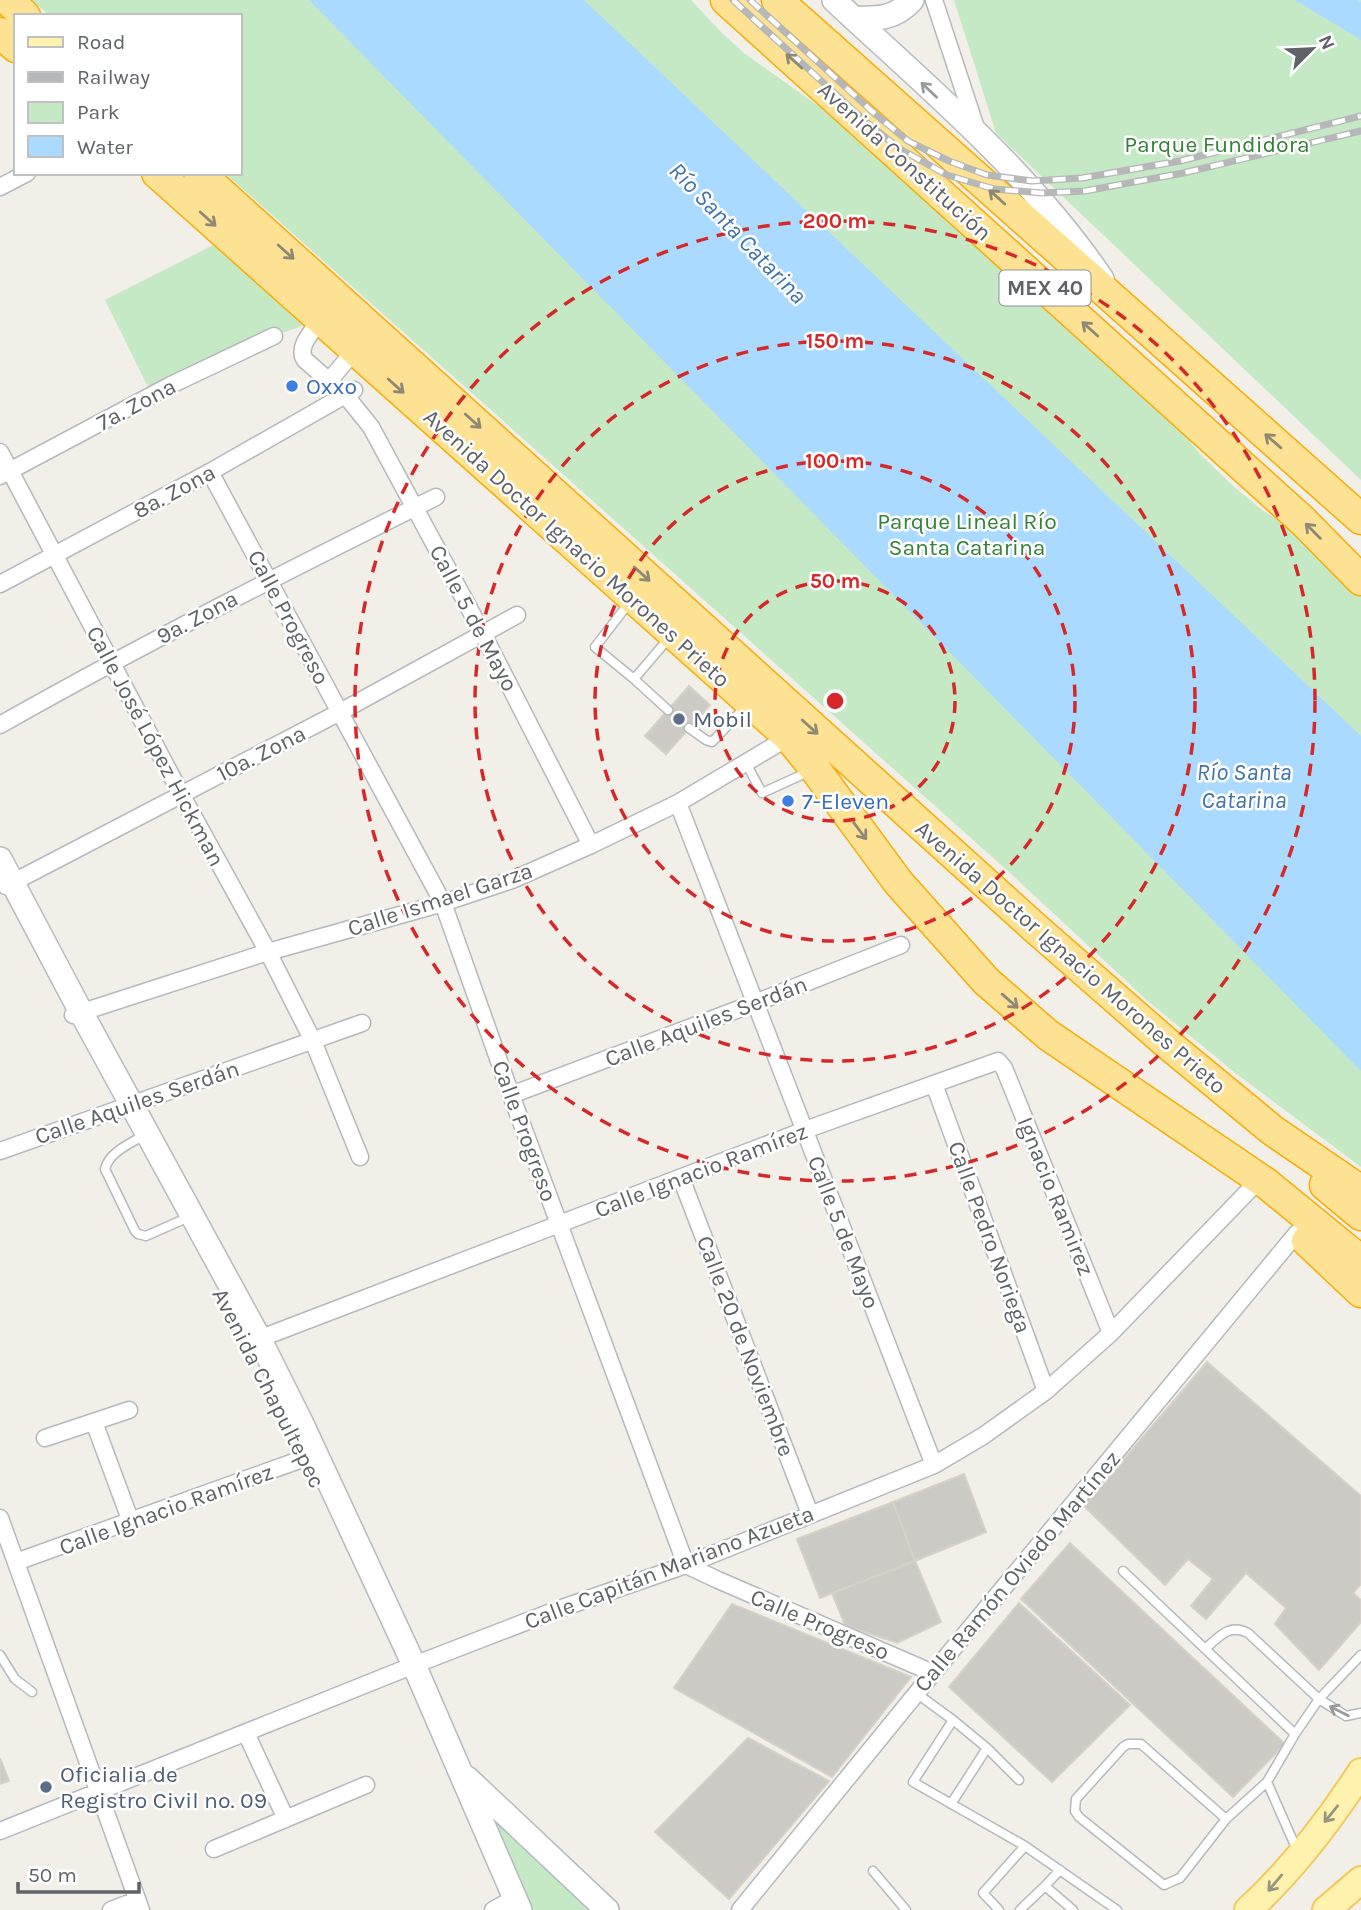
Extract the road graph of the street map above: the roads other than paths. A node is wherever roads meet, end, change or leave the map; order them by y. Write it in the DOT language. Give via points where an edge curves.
graph roads {
  1 [pos="8,0"];
  2 [pos="726,0"];
  3 [pos="777,0"];
  4 [pos="834,0"];
  5 [pos="912,0"];
  6 [pos="933,0"];
  7 [pos="23,14"];
  8 [pos="853,18"];
  9 [pos="0,33"];
  10 [pos="14,45"];
  11 [pos="979,137"];
  12 [pos="23,175"];
  13 [pos="160,175"];
  14 [pos="201,175"];
  15 [pos="0,187"];
  16 [pos="1024,221"];
  17 [pos="1121,307"];
  18 [pos="321,319"];
  19 [pos="274,337"];
  20 [pos="355,349"];
  21 [pos="329,381"];
  22 [pos="350,393"];
  23 [pos="0,452"];
  24 [pos="1236,460"];
  25 [pos="210,472"];
  26 [pos="5,473"];
  27 [pos="436,497"];
  28 [pos="415,508"];
  29 [pos="1361,519"];
  30 [pos="54,556"];
  31 [pos="269,580"];
  32 [pos="1361,580"];
  33 [pos="0,584"];
  34 [pos="633,597"];
  35 [pos="517,615"];
  36 [pos="673,633"];
  37 [pos="484,634"];
  38 [pos="111,662"];
  39 [pos="634,679"];
  40 [pos="750,702"];
  41 [pos="668,710"];
  42 [pos="340,712"];
  43 [pos="0,724"];
  44 [pos="690,728"];
  45 [pos="789,737"];
  46 [pos="746,762"];
  47 [pos="815,769"];
  48 [pos="181,794"];
  49 [pos="678,803"];
  50 [pos="919,826"];
  51 [pos="591,845"];
  52 [pos="0,859"];
  53 [pos="5,883"];
  54 [pos="443,903"];
  55 [pos="901,945"];
  56 [pos="268,952"];
  57 [pos="755,1003"];
  58 [pos="76,1014"];
  59 [pos="362,1023"];
  60 [pos="313,1041"];
  61 [pos="998,1061"];
  62 [pos="934,1084"];
  63 [pos="511,1095"];
  64 [pos="126,1105"];
  65 [pos="805,1130"];
  66 [pos="1272,1130"];
  67 [pos="142,1136"];
  68 [pos="0,1151"];
  69 [pos="360,1157"];
  70 [pos="681,1178"];
  71 [pos="1253,1185"];
  72 [pos="1361,1191"];
  73 [pos="1361,1215"];
  74 [pos="187,1218"];
  75 [pos="559,1224"];
  76 [pos="1297,1233"];
  77 [pos="1361,1261"];
  78 [pos="1361,1292"];
  79 [pos="1111,1333"];
  80 [pos="253,1340"];
  81 [pos="1046,1391"];
  82 [pos="129,1410"];
  83 [pos="94,1422"];
  84 [pos="45,1438"];
  85 [pos="311,1456"];
  86 [pos="933,1465"];
  87 [pos="810,1514"];
  88 [pos="0,1518"];
  89 [pos="131,1522"];
  90 [pos="16,1562"];
  91 [pos="686,1564"];
  92 [pos="1123,1571"];
  93 [pos="1205,1649"];
  94 [pos="0,1655"];
  95 [pos="1361,1655"];
  96 [pos="408,1667"];
  97 [pos="933,1673"];
  98 [pos="32,1692"];
  99 [pos="916,1693"];
  100 [pos="1319,1699"];
  101 [pos="1361,1713"];
  102 [pos="953,1720"];
  103 [pos="246,1733"];
  104 [pos="1295,1734"];
  105 [pos="986,1748"];
  106 [pos="452,1767"];
  107 [pos="1361,1772"];
  108 [pos="1019,1780"];
  109 [pos="1267,1782"];
  110 [pos="366,1785"];
  111 [pos="98,1792"];
  112 [pos="951,1804"];
  113 [pos="286,1819"];
  114 [pos="1226,1819"];
  115 [pos="0,1831"];
  116 [pos="1025,1846"];
  117 [pos="214,1849"];
  118 [pos="1299,1854"];
  119 [pos="1060,1870"];
  120 [pos="873,1871"];
  121 [pos="1045,1886"];
  122 [pos="1359,1888"];
  123 [pos="139,1905"];
  124 [pos="508,1906"];
  125 [pos="111,1910"];
  126 [pos="607,1910"];
  127 [pos="740,1910"];
  128 [pos="906,1910"];
  129 [pos="999,1910"];
  130 [pos="1020,1910"];
  131 [pos="1073,1910"];
  132 [pos="1117,1910"];
  133 [pos="1248,1910"];
  134 [pos="1326,1910"];
  1 -- 7 [label="highway"];
  24 -- 2 [label="highway, Avenida Constitución / MEX 40, one-way"];
  16 -- 3 [label="highway, Avenida Constitución / MEX 40, one-way"];
  4 -- 8 [label="main road"];
  5 -- 8 [label="main road" via="901,11 881,19"];
  6 -- 11 [label="street"];
  11 -- 8 [label="main road, one-way"];
  9 -- 10 [label="highway"];
  11 -- 17 [label="main road" via="1052,212"];
  12 -- 15 [label="street"];
  13 -- 18 [label="highway, Avenida Doctor Ignacio Morones Prieto, one-way"];
  14 -- 50 [label="highway, Avenida Doctor Ignacio Morones Prieto, one-way"];
  16 -- 17 [label="highway, Avenida Constitución / MEX 40"];
  16 -- 24 [label="highway"];
  29 -- 17 [label="highway, Avenida Constitución / MEX 40, one-way"];
  18 -- 20 [label="highway, Avenida Doctor Ignacio Morones Prieto"];
  18 -- 21 [label="street, Calle 5 de Mayo" via="301,352"];
  19 -- 26 [label="street, 7a. Zona" via="171,384"];
  20 -- 21 [label="street"];
  20 -- 34 [label="highway, Avenida Doctor Ignacio Morones Prieto, one-way"];
  21 -- 22 [label="street, Calle 5 de Mayo"];
  22 -- 25 [label="street, 8a. Zona"];
  22 -- 28 [label="street, Calle 5 de Mayo"];
  23 -- 26 [label="street, Calle José López Hickman"];
  32 -- 24 [label="highway, Avenida Constitución / MEX 40, one-way"];
  25 -- 30 [label="street, 8a. Zona"];
  25 -- 31 [label="street, Calle Progreso"];
  26 -- 30 [label="street, Calle José López Hickman"];
  27 -- 28 [label="street, 9a. Zona"];
  28 -- 31 [label="street, 9a. Zona"];
  28 -- 37 [label="street, Calle 5 de Mayo"];
  30 -- 33 [label="street, 8a. Zona"];
  30 -- 38 [label="street, Calle José López Hickman"];
  31 -- 38 [label="street, 9a. Zona"];
  31 -- 42 [label="street, Calle Progreso"];
  34 -- 36 [label="highway, Avenida Doctor Ignacio Morones Prieto"];
  34 -- 39 [label="lane" via="595,647"];
  35 -- 37 [label="street, 10a. Zona"];
  36 -- 39 [label="lane"];
  36 -- 40 [label="highway, Avenida Doctor Ignacio Morones Prieto"];
  37 -- 42 [label="street, 10a. Zona"];
  37 -- 51 [label="street, Calle 5 de Mayo"];
  38 -- 43 [label="street, 9a. Zona"];
  38 -- 48 [label="street, Calle José López Hickman"];
  39 -- 41 [label="lane"];
  40 -- 44 [label="lane" via="712,742"];
  40 -- 45 [label="highway, Avenida Doctor Ignacio Morones Prieto"];
  42 -- 48 [label="street, 10a. Zona"];
  42 -- 54 [label="street, Calle Progreso"];
  45 -- 46 [label="street, Calle Ismael Garza"];
  45 -- 47 [label="highway, Avenida Doctor Ignacio Morones Prieto"];
  46 -- 47 [label="lane" via="761,793"];
  46 -- 49 [label="street, Calle Ismael Garza"];
  47 -- 50 [label="highway"];
  47 -- 71 [label="highway, Avenida Doctor Ignacio Morones Prieto, one-way" via="898,882 986,981 1048,1035 1167,1115 1194,1151"];
  48 -- 53 [label="street, 10a. Zona"];
  48 -- 56 [label="street, Calle José López Hickman"];
  49 -- 51 [label="street, Calle Ismael Garza"];
  49 -- 57 [label="street, Calle 5 de Mayo"];
  50 -- 66 [label="highway, Avenida Doctor Ignacio Morones Prieto"];
  51 -- 54 [label="street, Calle Ismael Garza" via="512,880"];
  52 -- 53 [label="main road, Avenida Chapultepec"];
  53 -- 58 [label="main road, Avenida Chapultepec"];
  54 -- 56 [label="street, Calle Ismael Garza"];
  54 -- 63 [label="street, Calle Progreso"];
  55 -- 57 [label="street, Calle Aquiles Serdán"];
  56 -- 58 [label="street, Calle Ismael Garza"];
  56 -- 60 [label="street, Calle José López Hickman"];
  57 -- 63 [label="street, Calle Aquiles Serdán"];
  57 -- 65 [label="street, Calle 5 de Mayo"];
  58 -- 64 [label="main road, Avenida Chapultepec"];
  59 -- 60 [label="street, Calle Aquiles Serdán"];
  60 -- 64 [label="street, Calle Aquiles Serdán"];
  60 -- 69 [label="street, Calle José López Hickman"];
  61 -- 62 [label="street, Calle Ignacio Ramírez"];
  61 -- 79 [label="street, Ignacio Ramirez"];
  62 -- 65 [label="street, Calle Ignacio Ramírez"];
  62 -- 81 [label="street, Calle Pedro Noriega"];
  63 -- 75 [label="street, Calle Progreso"];
  64 -- 67 [label="main road, Avenida Chapultepec"];
  64 -- 68 [label="street, Calle Aquiles Serdán"];
  65 -- 70 [label="street, Calle Ignacio Ramírez"];
  65 -- 86 [label="street, Calle 5 de Mayo"];
  66 -- 72 [label="highway, Avenida Doctor Ignacio Morones Prieto"];
  66 -- 73 [label="highway"];
  67 -- 74 [label="main road, Avenida Chapultepec"];
  67 -- 74 [label="lane" via="112,1155 105,1169 135,1231 146,1236"];
  70 -- 75 [label="street, Calle Ignacio Ramírez"];
  70 -- 87 [label="street, Calle 20 de Noviembre"];
  71 -- 76 [label="highway"];
  71 -- 77 [label="highway" via="1309,1216"];
  71 -- 79 [label="street, Calle Capitán Mariano Azueta"];
  74 -- 80 [label="main road, Avenida Chapultepec"];
  75 -- 80 [label="street, Calle Ignacio Ramírez"];
  75 -- 91 [label="street, Calle Progreso"];
  76 -- 78 [label="highway"];
  76 -- 97 [label="street, Calle Ramón Oviedo Martínez"];
  79 -- 81 [label="street, Calle Capitán Mariano Azueta"];
  80 -- 85 [label="main road, Avenida Chapultepec"];
  81 -- 86 [label="street, Calle Capitán Mariano Azueta"];
  82 -- 83 [label="street"];
  83 -- 84 [label="street"];
  83 -- 89 [label="street"];
  85 -- 89 [label="street, Calle Ignacio Ramírez"];
  85 -- 96 [label="main road, Avenida Chapultepec"];
  86 -- 87 [label="street, Calle Capitán Mariano Azueta"];
  87 -- 91 [label="street, Calle Capitán Mariano Azueta"];
  88 -- 90 [label="street"];
  89 -- 90 [label="street, Calle Ignacio Ramírez"];
  90 -- 111 [label="street"];
  91 -- 96 [label="street, Calle Capitán Mariano Azueta"];
  91 -- 97 [label="street, Calle Progreso"];
  92 -- 93 [label="lane"];
  93 -- 100 [label="lane" via="1229,1629 1241,1629"];
  93 -- 104 [label="lane"];
  94 -- 98 [label="lane" via="15,1679"];
  95 -- 100 [label="lane"];
  96 -- 103 [label="street, Calle Capitán Mariano Azueta"];
  96 -- 106 [label="main road, Avenida Chapultepec"];
  97 -- 99 [label="street, Calle Ramón Oviedo Martínez"];
  99 -- 102 [label="lane"];
  99 -- 127 [label="street, Calle Ramón Oviedo Martínez"];
  101 -- 100 [label="lane, one-way" via="1346,1716"];
  100 -- 104 [label="lane"];
  102 -- 105 [label="lane"];
  102 -- 112 [label="lane" via="913,1782"];
  103 -- 111 [label="street, Calle Capitán Mariano Azueta"];
  103 -- 113 [label="street"];
  104 -- 109 [label="lane"];
  105 -- 108 [label="lane"];
  105 -- 112 [label="lane"];
  106 -- 124 [label="main road, Avenida Chapultepec"];
  106 -- 126 [label="main road"];
  107 -- 118 [label="main road, one-way"];
  109 -- 114 [label="lane"];
  109 -- 118 [label="lane"];
  110 -- 113 [label="street"];
  111 -- 115 [label="street, Calle Capitán Mariano Azueta"];
  111 -- 123 [label="street"];
  112 -- 116 [label="lane"];
  113 -- 117 [label="street"];
  114 -- 114 [label="lane" via="1141,1744 1134,1743 1123,1747 1074,1805 1079,1816 1164,1885 1180,1878"];
  116 -- 119 [label="lane"];
  116 -- 129 [label="lane" via="983,1893"];
  118 -- 133 [label="main road, one-way"];
  119 -- 121 [label="lane"];
  119 -- 132 [label="lane"];
  120 -- 128 [label="lane"];
  121 -- 130 [label="lane"];
  121 -- 131 [label="lane"];
  122 -- 134 [label="main road"];
  123 -- 125 [label="street"];
}
